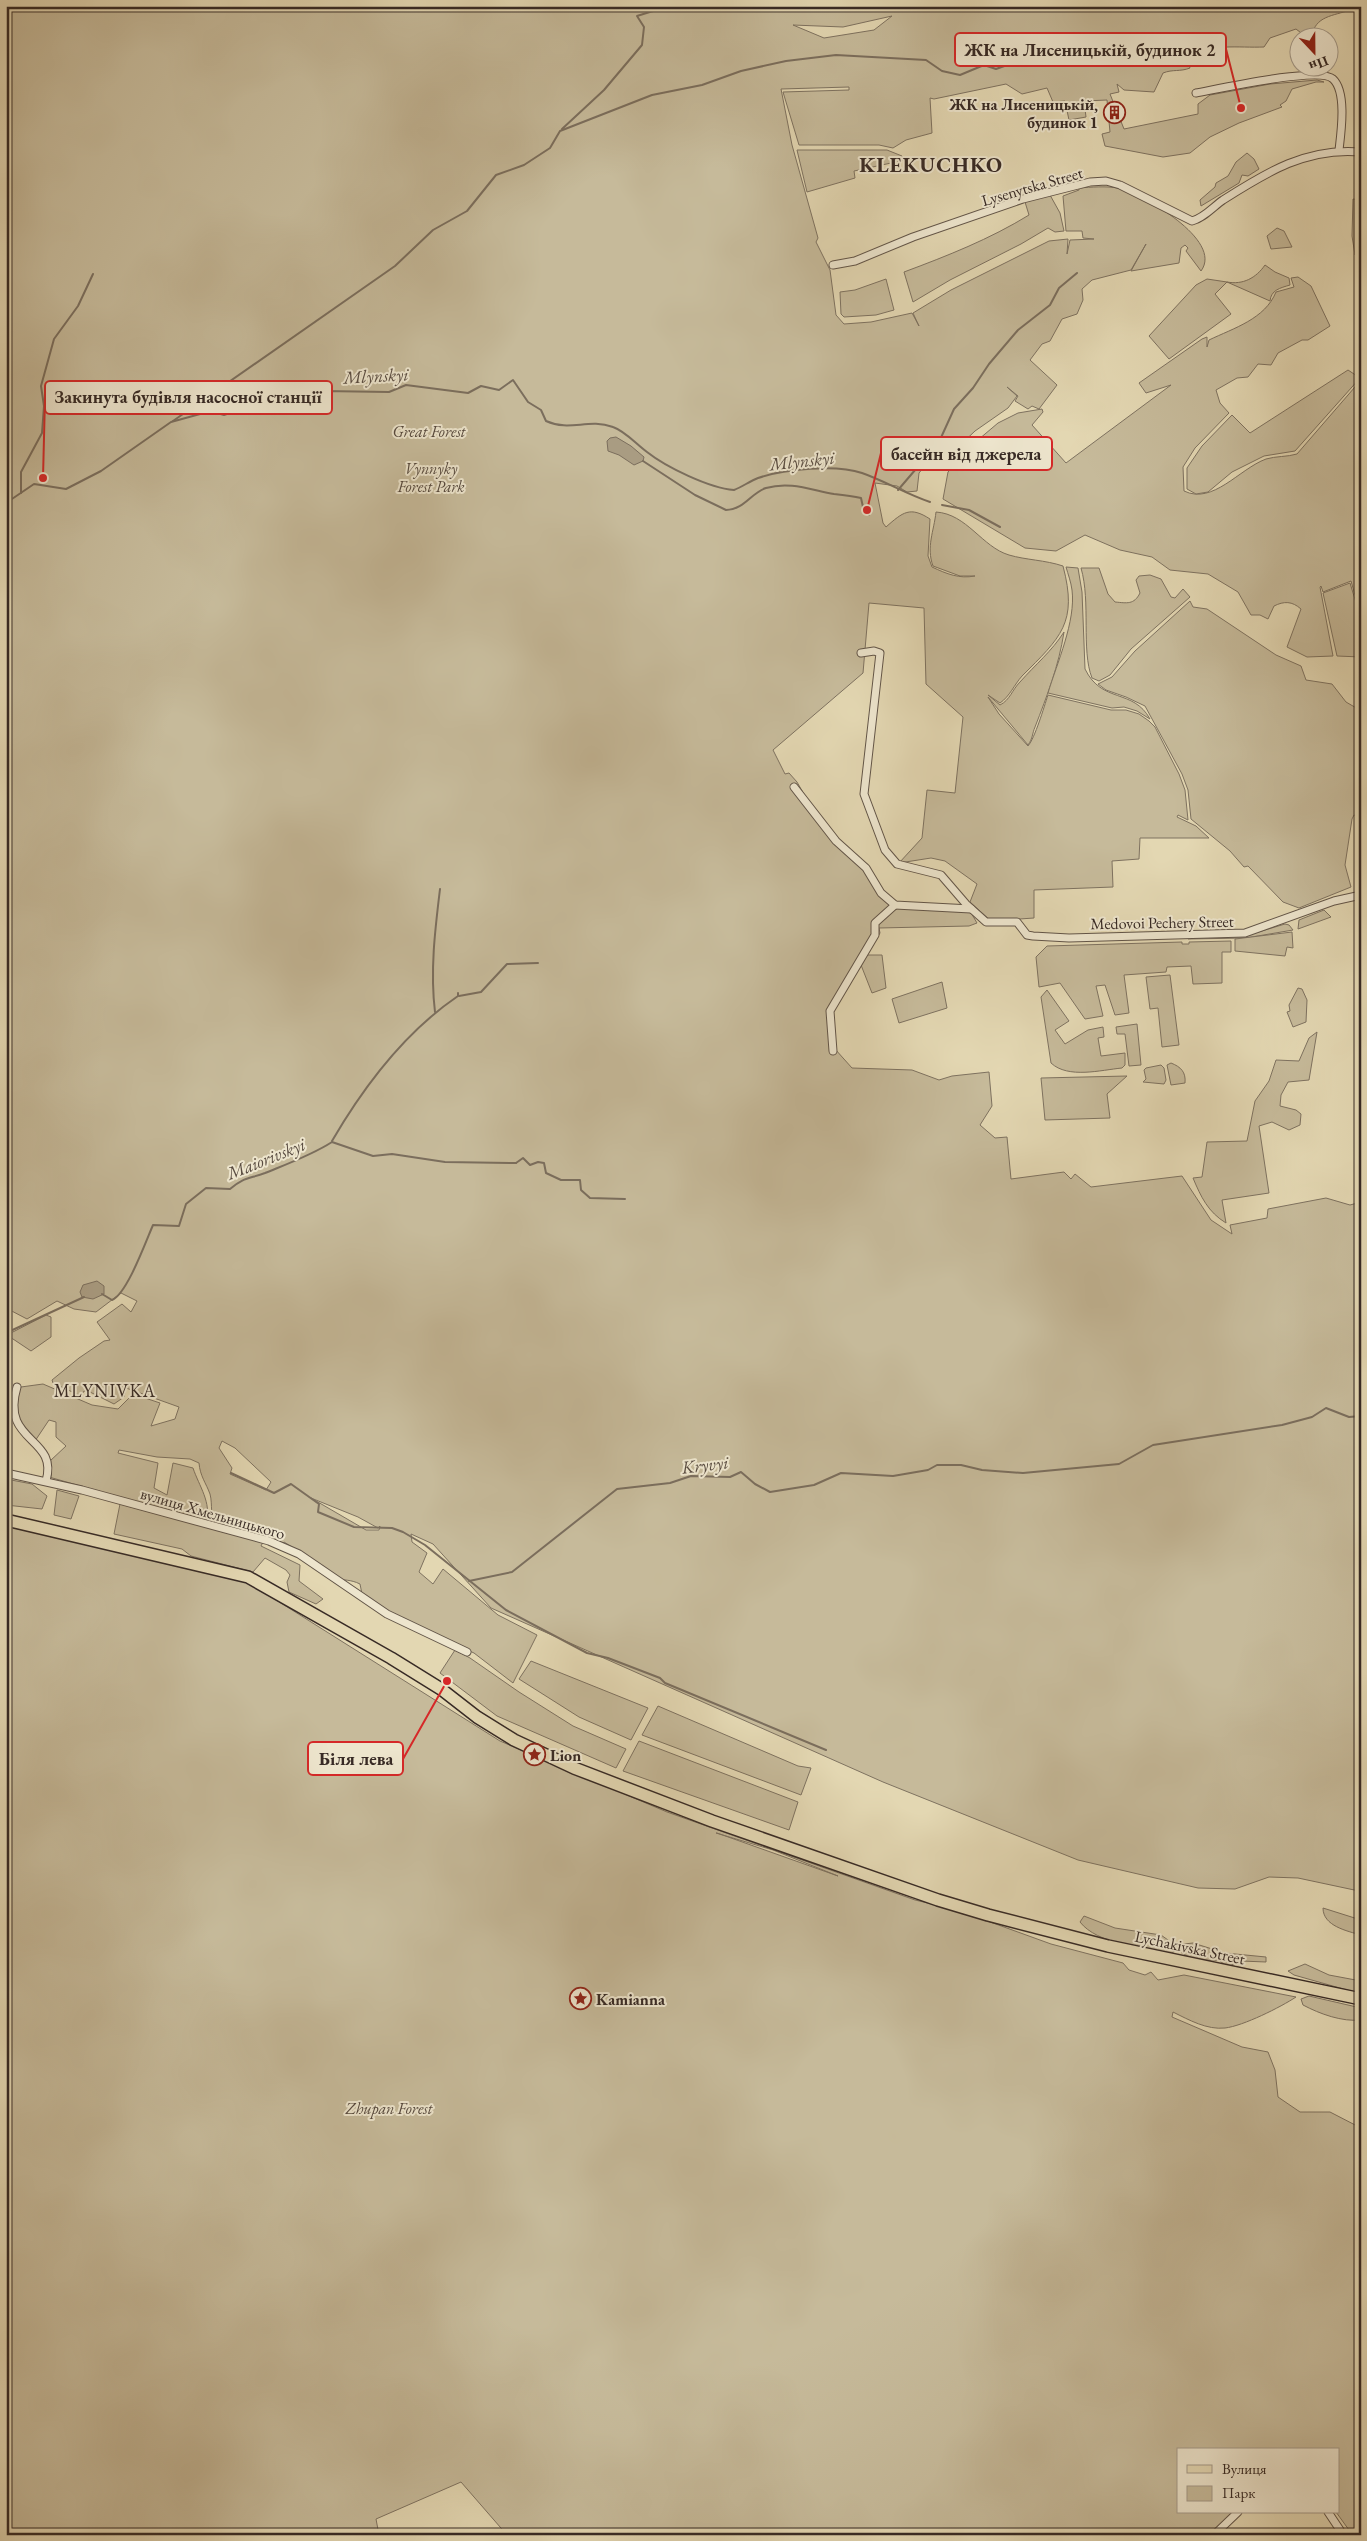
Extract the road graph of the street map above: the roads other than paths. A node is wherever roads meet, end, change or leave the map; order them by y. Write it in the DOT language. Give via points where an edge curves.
graph roads {
  1 [pos="1196,93"];
  2 [pos="1339,150"];
  3 [pos="1361,152"];
  4 [pos="833,265"];
  5 [pos="861,653"];
  6 [pos="794,787"];
  7 [pos="1361,895"];
  8 [pos="895,905"];
  9 [pos="971,909"];
  10 [pos="833,1050"];
  11 [pos="17,1387"];
  12 [pos="6,1473"];
  13 [pos="46,1481"];
  14 [pos="6,1520"];
  15 [pos="467,1652"];
  16 [pos="1361,1999"];
  17 [pos="1236,2514"];
  18 [pos="1329,2514"];
  19 [pos="1214,2535"];
  20 [pos="1340,2535"];
  1 -- 2 [label="street" via="1285,77 1330,77 1338,86 1342,108"];
  2 -- 3 [label="street, Lysenytska Street"];
  2 -- 4 [label="street, Lysenytska Street" via="1271,170 1192,221 1126,187 1090,182 1023,199 855,261"];
  5 -- 9 [label="street, Medovoi Pechery Street" via="880,653 864,794 885,850 897,864 941,875"];
  6 -- 8 [label="street" via="836,841 866,868 881,893"];
  7 -- 9 [label="street, Medovoi Pechery Street" via="1334,901 1245,933 1069,938 1033,936 1027,935 1017,922 986,922"];
  8 -- 9 [label="street, Medovoi Pechery Street"];
  8 -- 10 [label="street" via="875,923 875,935 830,1012"];
  11 -- 13 [label="street" via="11,1406 14,1422 47,1459 49,1471"];
  12 -- 13 [label="street, вулиця Хмельницького"];
  13 -- 15 [label="street, вулиця Хмельницького" via="209,1526 251,1534 289,1549 387,1614"];
  14 -- 16 [label="main road, Lychakivska Street" via="248,1576 391,1658 441,1689 484,1722 533,1750 712,1821 938,1900 1014,1922 1108,1946"];
  17 -- 19 [label="street"];
  18 -- 20 [label="street"];
}
